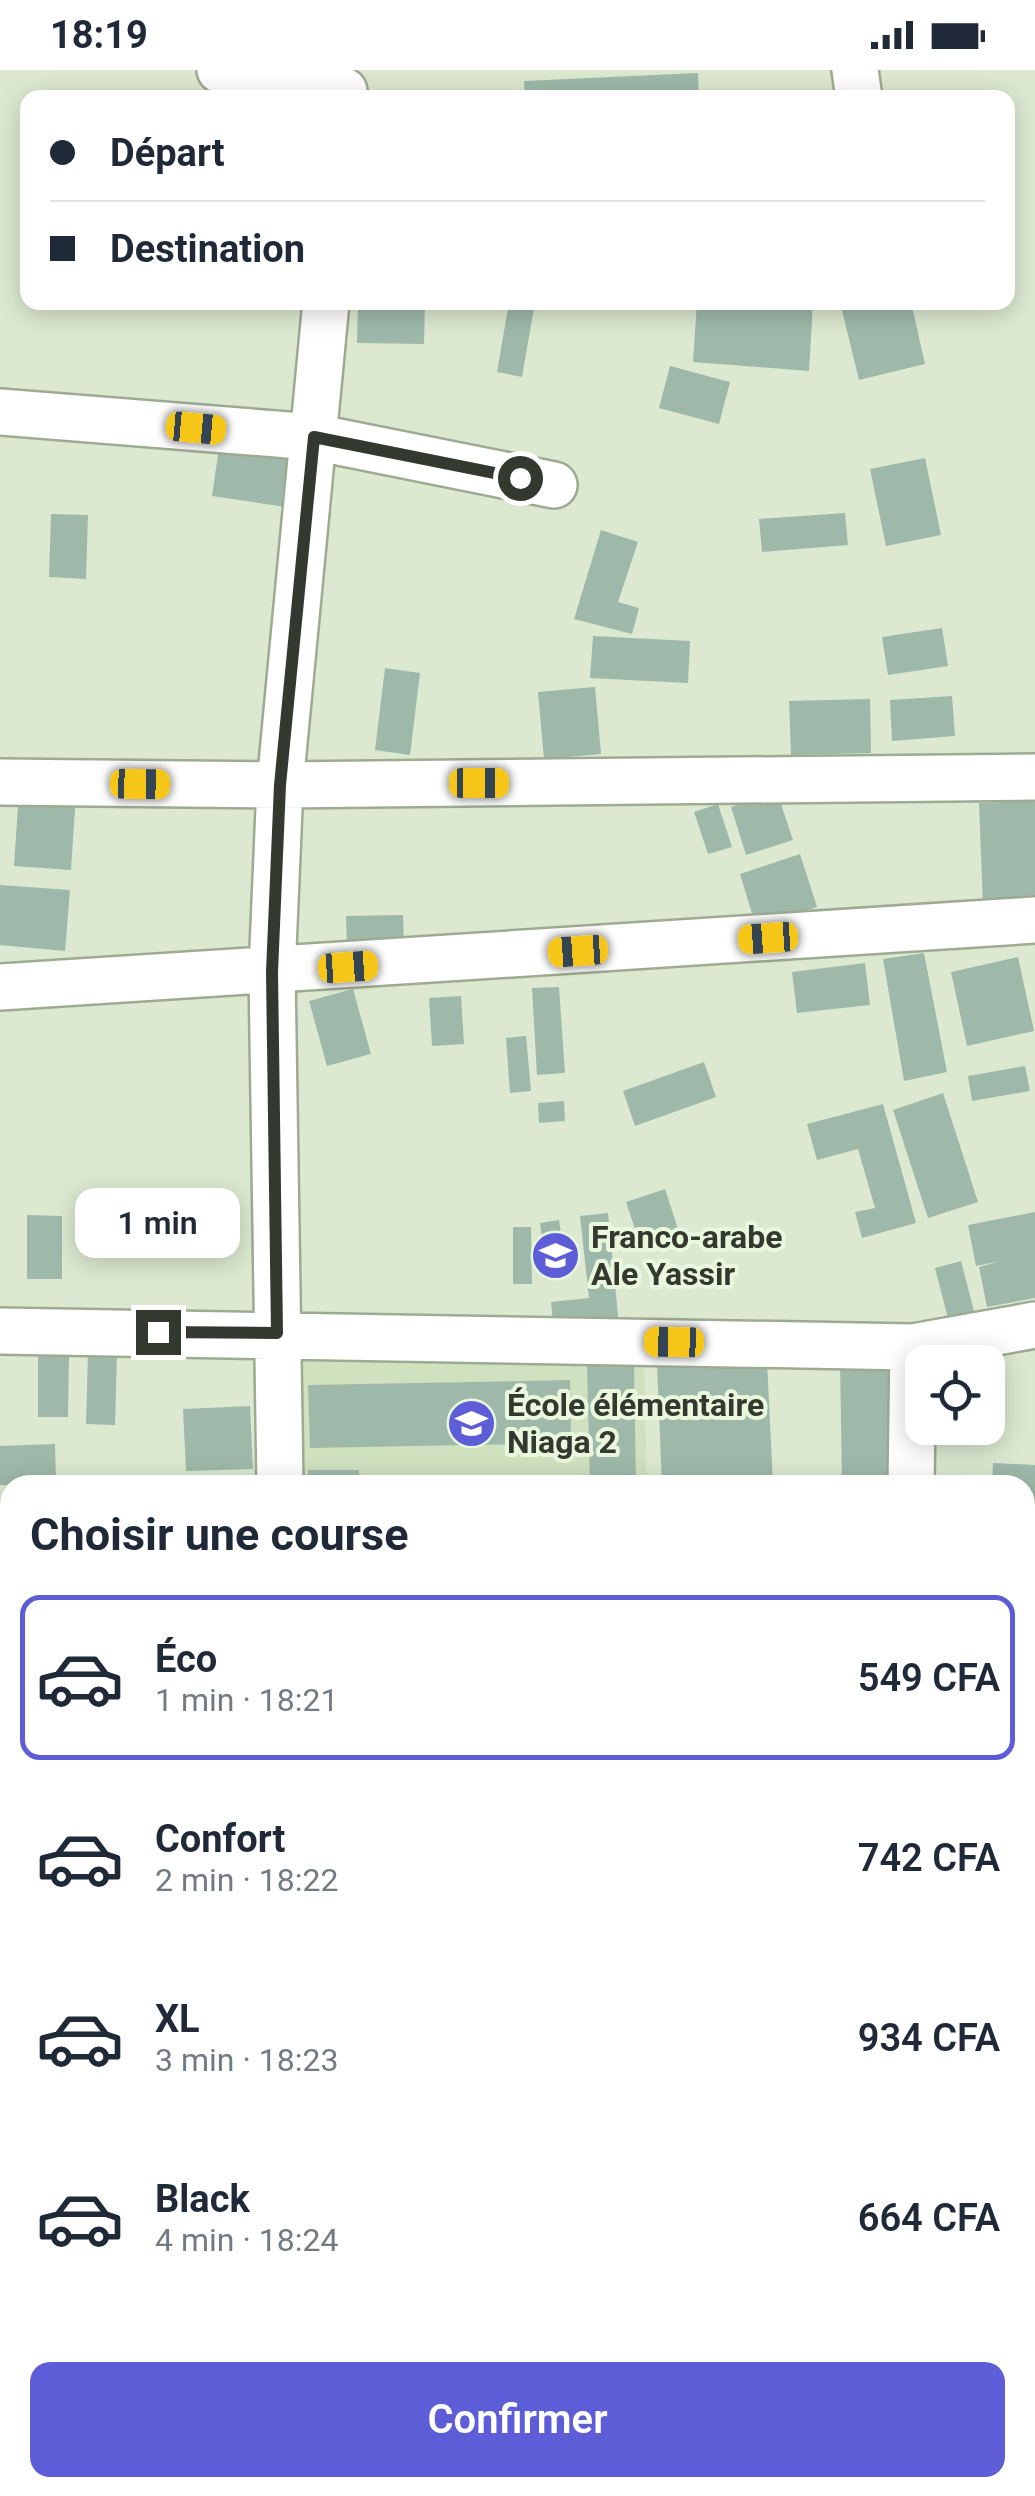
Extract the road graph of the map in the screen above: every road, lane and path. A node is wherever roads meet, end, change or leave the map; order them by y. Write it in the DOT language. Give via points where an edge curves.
graph roads {
  1 [pos="220,70"];
  2 [pos="344,86"];
  3 [pos="325,310"];
  4 [pos="0,412"];
  5 [pos="314,437"];
  6 [pos="554,485"];
  7 [pos="1035,777"];
  8 [pos="0,782"];
  9 [pos="280,785"];
  10 [pos="1035,920"];
  11 [pos="272,972"];
  12 [pos="0,987"];
  13 [pos="1035,1324"];
  14 [pos="0,1331"];
  15 [pos="277,1333"];
  16 [pos="924,1345"];
  17 [pos="905,1347"];
  18 [pos="912,1445"];
  19 [pos="280,1475"];
  20 [pos="911,1475"];
  1 -- 2 [label="street"];
  3 -- 5 [label="street"];
  4 -- 5 [label="street"];
  5 -- 6 [label="street"];
  5 -- 9 [label="street"];
  7 -- 9 [label="street"];
  8 -- 9 [label="street"];
  9 -- 11 [label="street"];
  10 -- 11 [label="street"];
  11 -- 12 [label="street"];
  11 -- 15 [label="street"];
  13 -- 16 [label="street"];
  14 -- 15 [label="street"];
  15 -- 17 [label="street"];
  15 -- 19 [label="street"];
  18 -- 20 [label="street"];
}
